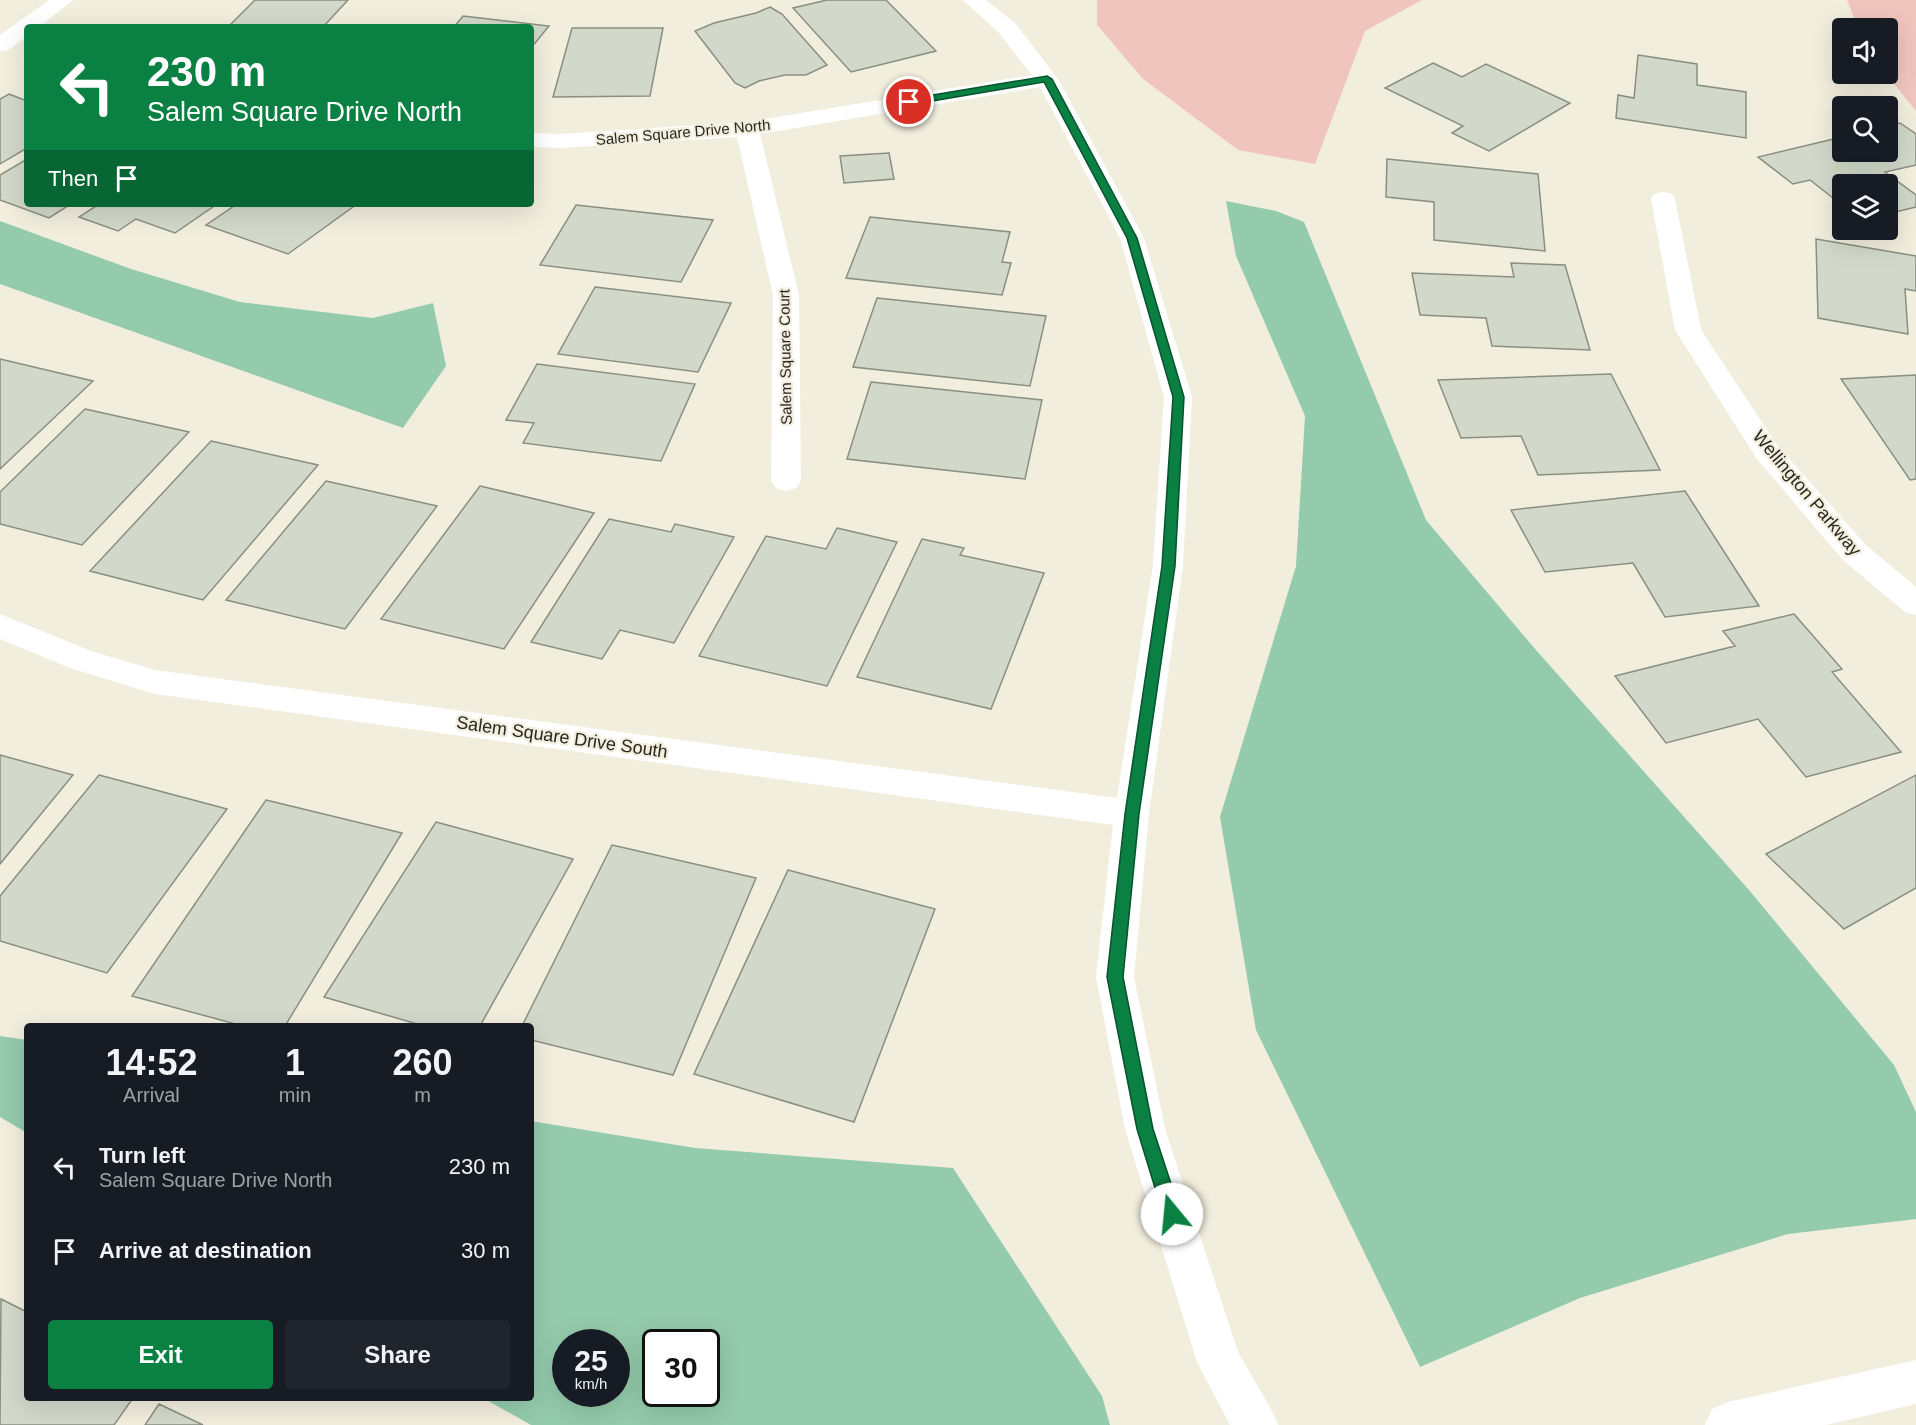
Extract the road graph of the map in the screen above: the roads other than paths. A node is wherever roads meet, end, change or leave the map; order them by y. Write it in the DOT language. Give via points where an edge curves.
graph roads {
  1 [pos="63,0"];
  2 [pos="973,0"];
  3 [pos="30,24"];
  4 [pos="24,28"];
  5 [pos="0,46"];
  6 [pos="24,51"];
  7 [pos="1047,79"];
  8 [pos="747,129"];
  9 [pos="534,140"];
  10 [pos="1663,199"];
  11 [pos="786,481"];
  12 [pos="1916,604"];
  13 [pos="0,626"];
  14 [pos="1132,814"];
  15 [pos="1916,1382"];
  16 [pos="1255,1425"];
  17 [pos="1728,1425"];
  1 -- 3 [label="street"];
  2 -- 7 [label="street" via="1007,27"];
  4 -- 5 [label="street"];
  5 -- 6 [label="street"];
  7 -- 8 [label="street, Salem Square Drive North"];
  7 -- 14 [label="street" via="1132,238 1178,397 1168,566"];
  8 -- 9 [label="street, Salem Square Drive North"];
  8 -- 11 [label="street, Salem Square Court" via="786,295"];
  10 -- 12 [label="street, Wellington Parkway" via="1688,330 1767,452 1855,553"];
  13 -- 14 [label="street, Salem Square Drive South" via="81,660 155,682"];
  14 -- 16 [label="street" via="1115,977 1145,1129 1219,1362"];
  15 -- 17 [label="street"];
}
